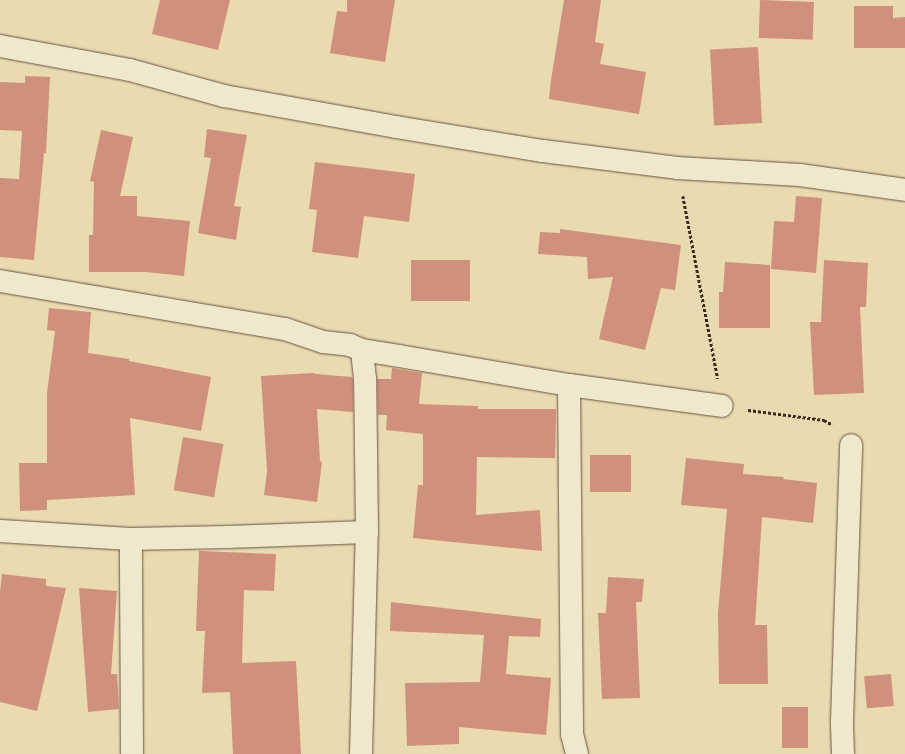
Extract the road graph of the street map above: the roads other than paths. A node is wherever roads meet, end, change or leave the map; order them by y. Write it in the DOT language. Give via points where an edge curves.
graph roads {
  1 [pos="0,46"];
  2 [pos="905,190"];
  3 [pos="0,281"];
  4 [pos="362,350"];
  5 [pos="569,385"];
  6 [pos="722,406"];
  7 [pos="851,444"];
  8 [pos="0,530"];
  9 [pos="367,532"];
  10 [pos="131,538"];
  11 [pos="132,754"];
  12 [pos="362,754"];
  13 [pos="577,754"];
  14 [pos="843,754"];
  1 -- 2 [label="street" via="130,70 224,96 543,151 677,168 800,175"];
  3 -- 4 [label="street" via="285,329 323,342 350,345"];
  4 -- 5 [label="street"];
  4 -- 9 [label="street" via="365,379"];
  5 -- 6 [label="street"];
  5 -- 13 [label="street" via="572,734"];
  7 -- 14 [label="street"];
  8 -- 10 [label="street"];
  9 -- 10 [label="street" via="228,538"];
  9 -- 12 [label="street"];
  10 -- 11 [label="street"];
}
